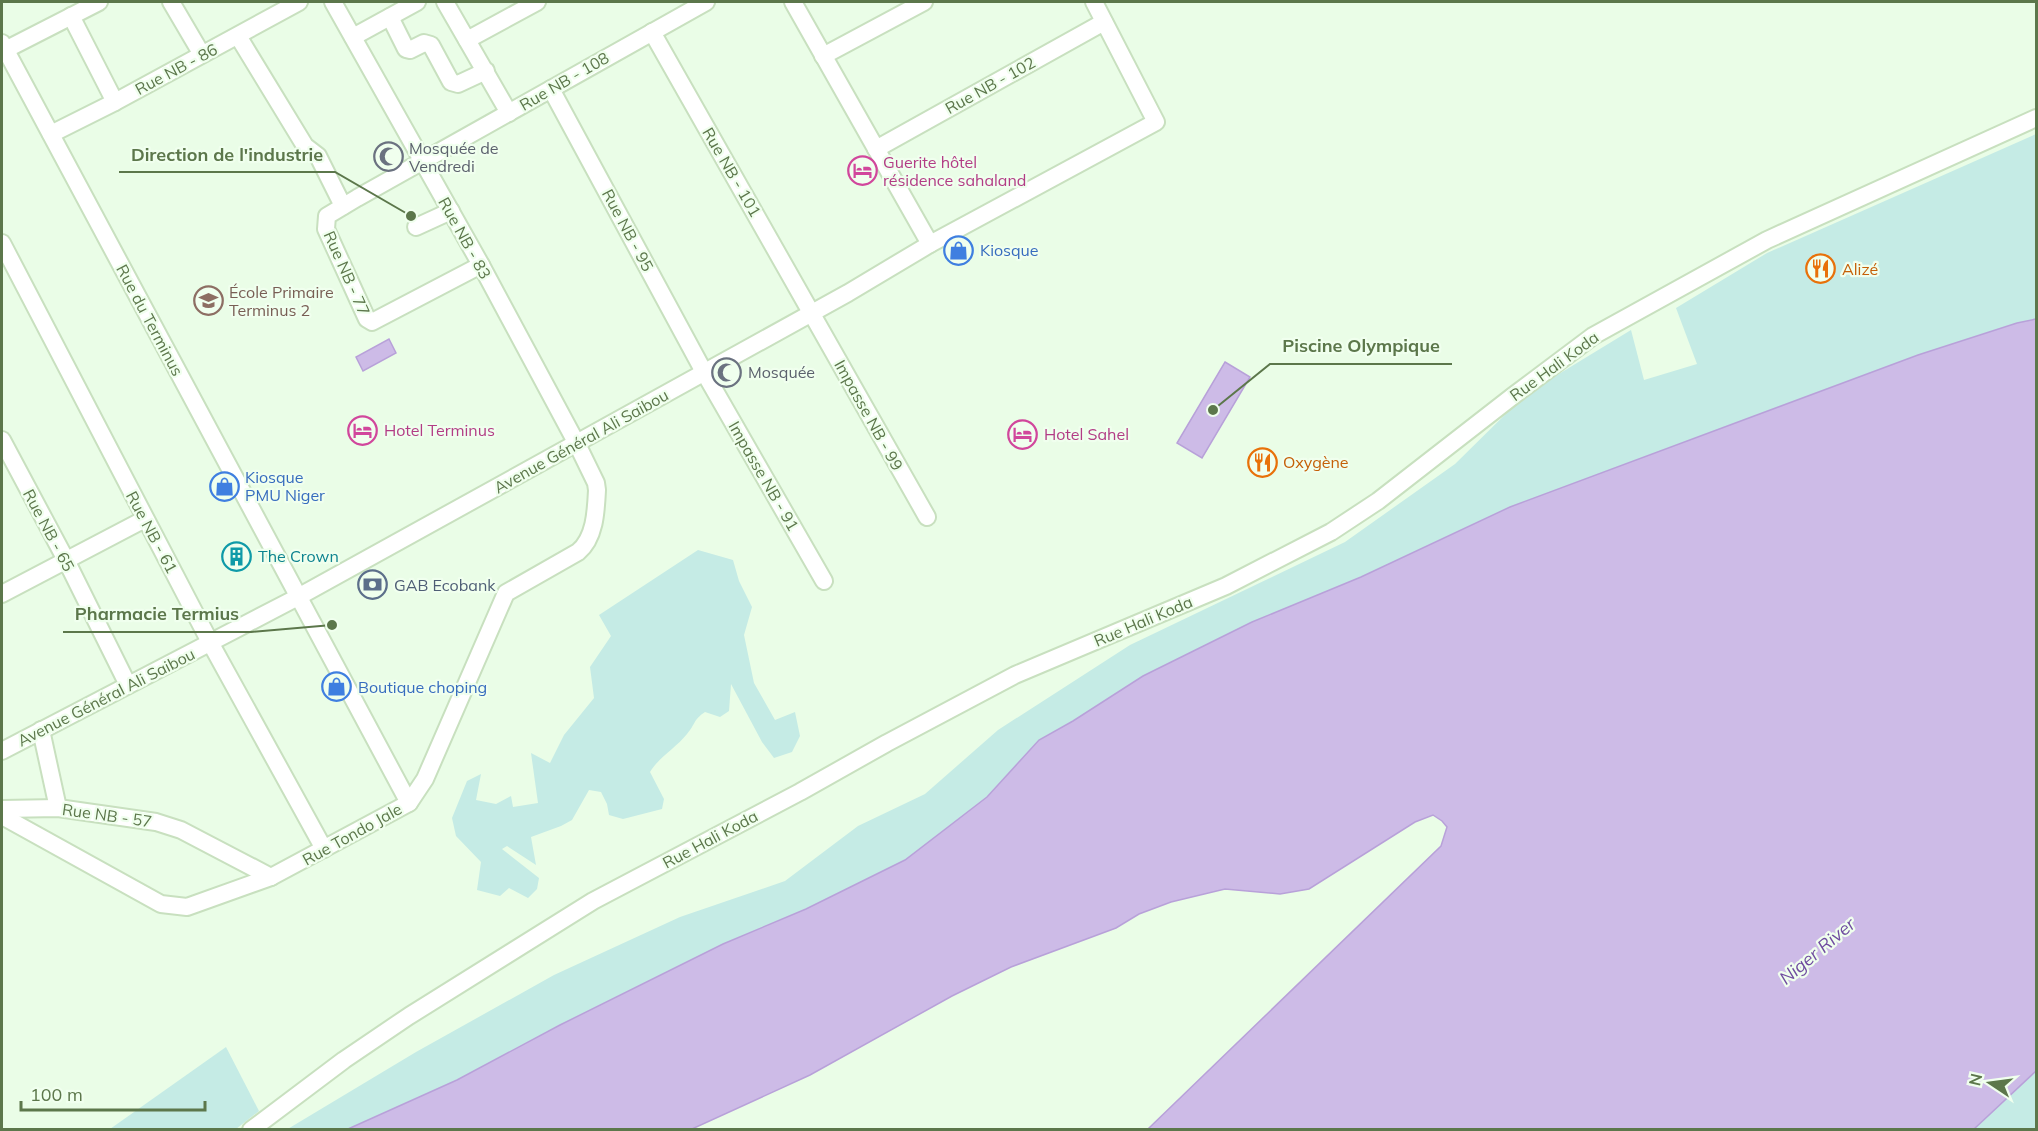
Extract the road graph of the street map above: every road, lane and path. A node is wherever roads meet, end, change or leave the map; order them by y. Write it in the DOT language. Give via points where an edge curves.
graph roads {
  1 [pos="99,2"];
  2 [pos="171,2"];
  3 [pos="299,2"];
  4 [pos="333,2"];
  5 [pos="417,2"];
  6 [pos="445,2"];
  7 [pos="537,2"];
  8 [pos="706,2"];
  9 [pos="794,2"];
  10 [pos="924,2"];
  11 [pos="1094,2"];
  12 [pos="71,16"];
  13 [pos="390,17"];
  14 [pos="1104,22"];
  15 [pos="652,32"];
  16 [pos="238,36"];
  17 [pos="352,37"];
  18 [pos="467,40"];
  19 [pos="3,46"];
  20 [pos="201,53"];
  21 [pos="823,56"];
  22 [pos="486,72"];
  23 [pos="551,89"];
  24 [pos="115,102"];
  25 [pos="509,113"];
  26 [pos="2037,118"];
  27 [pos="51,134"];
  28 [pos="876,149"];
  29 [pos="422,161"];
  30 [pos="343,206"];
  31 [pos="451,211"];
  32 [pos="325,224"];
  33 [pos="416,227"];
  34 [pos="2,243"];
  35 [pos="930,244"];
  36 [pos="481,266"];
  37 [pos="811,312"];
  38 [pos="704,372"];
  39 [pos="2,440"];
  40 [pos="577,444"];
  41 [pos="927,517"];
  42 [pos="145,519"];
  43 [pos="66,560"];
  44 [pos="824,581"];
  45 [pos="2,594"];
  46 [pos="298,597"];
  47 [pos="211,644"];
  48 [pos="128,685"];
  49 [pos="40,730"];
  50 [pos="2,752"];
  51 [pos="409,803"];
  52 [pos="58,808"];
  53 [pos="2,809"];
  54 [pos="2,816"];
  55 [pos="324,849"];
  56 [pos="271,877"];
  57 [pos="250,1130"];
  1 -- 12 [label="street"];
  2 -- 20 [label="street"];
  3 -- 16 [label="street, Rue NB - 86"];
  4 -- 17 [label="street, Rue NB - 83"];
  5 -- 13 [label="street"];
  6 -- 18 [label="street"];
  7 -- 18 [label="street"];
  8 -- 15 [label="street, Rue NB - 108"];
  9 -- 21 [label="street"];
  10 -- 21 [label="street"];
  11 -- 14 [label="street"];
  12 -- 19 [label="street"];
  12 -- 24 [label="street"];
  13 -- 17 [label="street"];
  13 -- 22 [label="street" via="406,50 424,42 431,45 450,82 458,84"];
  14 -- 28 [label="street, Rue NB - 102"];
  14 -- 35 [label="street, Avenue Général Ali Saibou" via="1156,122"];
  15 -- 23 [label="street, Rue NB - 108"];
  15 -- 37 [label="street, Rue NB - 101"];
  16 -- 20 [label="street, Rue NB - 86"];
  16 -- 30 [label="street" via="305,146 318,156"];
  17 -- 29 [label="street, Rue NB - 83"];
  18 -- 22 [label="street"];
  19 -- 27 [label="street, Rue du Terminus"];
  20 -- 24 [label="street, Rue NB - 86"];
  21 -- 28 [label="street"];
  22 -- 25 [label="street"];
  23 -- 25 [label="street, Rue NB - 108"];
  23 -- 38 [label="street, Rue NB - 95"];
  24 -- 27 [label="street, Rue NB - 86"];
  25 -- 29 [label="street, Rue NB - 108"];
  26 -- 57 [label="street, Rue Hali Koda" via="1767,240 1593,336 1396,488 1331,532 1226,586 1015,675 593,901 409,1016"];
  27 -- 46 [label="street, Rue du Terminus"];
  28 -- 35 [label="street"];
  29 -- 30 [label="street, Rue NB - 108"];
  29 -- 31 [label="street, Rue NB - 83"];
  30 -- 32 [label="street, Rue NB - 108" via="327,216"];
  31 -- 33 [label="street"];
  31 -- 36 [label="street, Rue NB - 83"];
  32 -- 36 [label="street, Rue NB - 77" via="369,321 374,322"];
  34 -- 42 [label="street, Rue NB - 61"];
  35 -- 37 [label="street, Avenue Général Ali Saibou"];
  36 -- 40 [label="street, Rue NB - 83"];
  37 -- 38 [label="street, Avenue Général Ali Saibou"];
  37 -- 41 [label="street, Impasse NB - 99"];
  38 -- 40 [label="street, Avenue Général Ali Saibou"];
  38 -- 44 [label="street, Impasse NB - 91"];
  39 -- 43 [label="street, Rue NB - 65"];
  40 -- 46 [label="street, Avenue Général Ali Saibou"];
  40 -- 51 [label="street, Rue Tondo Jale" via="597,490 590,536 578,552 506,593 425,779"];
  42 -- 43 [label="street"];
  42 -- 47 [label="street, Rue NB - 61"];
  43 -- 45 [label="street"];
  43 -- 48 [label="street, Rue NB - 65"];
  46 -- 47 [label="street, Avenue Général Ali Saibou"];
  46 -- 51 [label="street, Rue du Terminus"];
  47 -- 48 [label="street, Avenue Général Ali Saibou"];
  47 -- 55 [label="street, Rue NB - 61"];
  48 -- 49 [label="street, Avenue Général Ali Saibou"];
  49 -- 50 [label="street, Avenue Général Ali Saibou"];
  49 -- 52 [label="street"];
  51 -- 55 [label="street, Rue Tondo Jale"];
  52 -- 53 [label="street, Rue NB - 57"];
  52 -- 56 [label="street, Rue NB - 57" via="156,822 181,830"];
  54 -- 56 [label="street, Rue Tondo Jale" via="160,904 187,907"];
  55 -- 56 [label="street, Rue Tondo Jale"];
}
